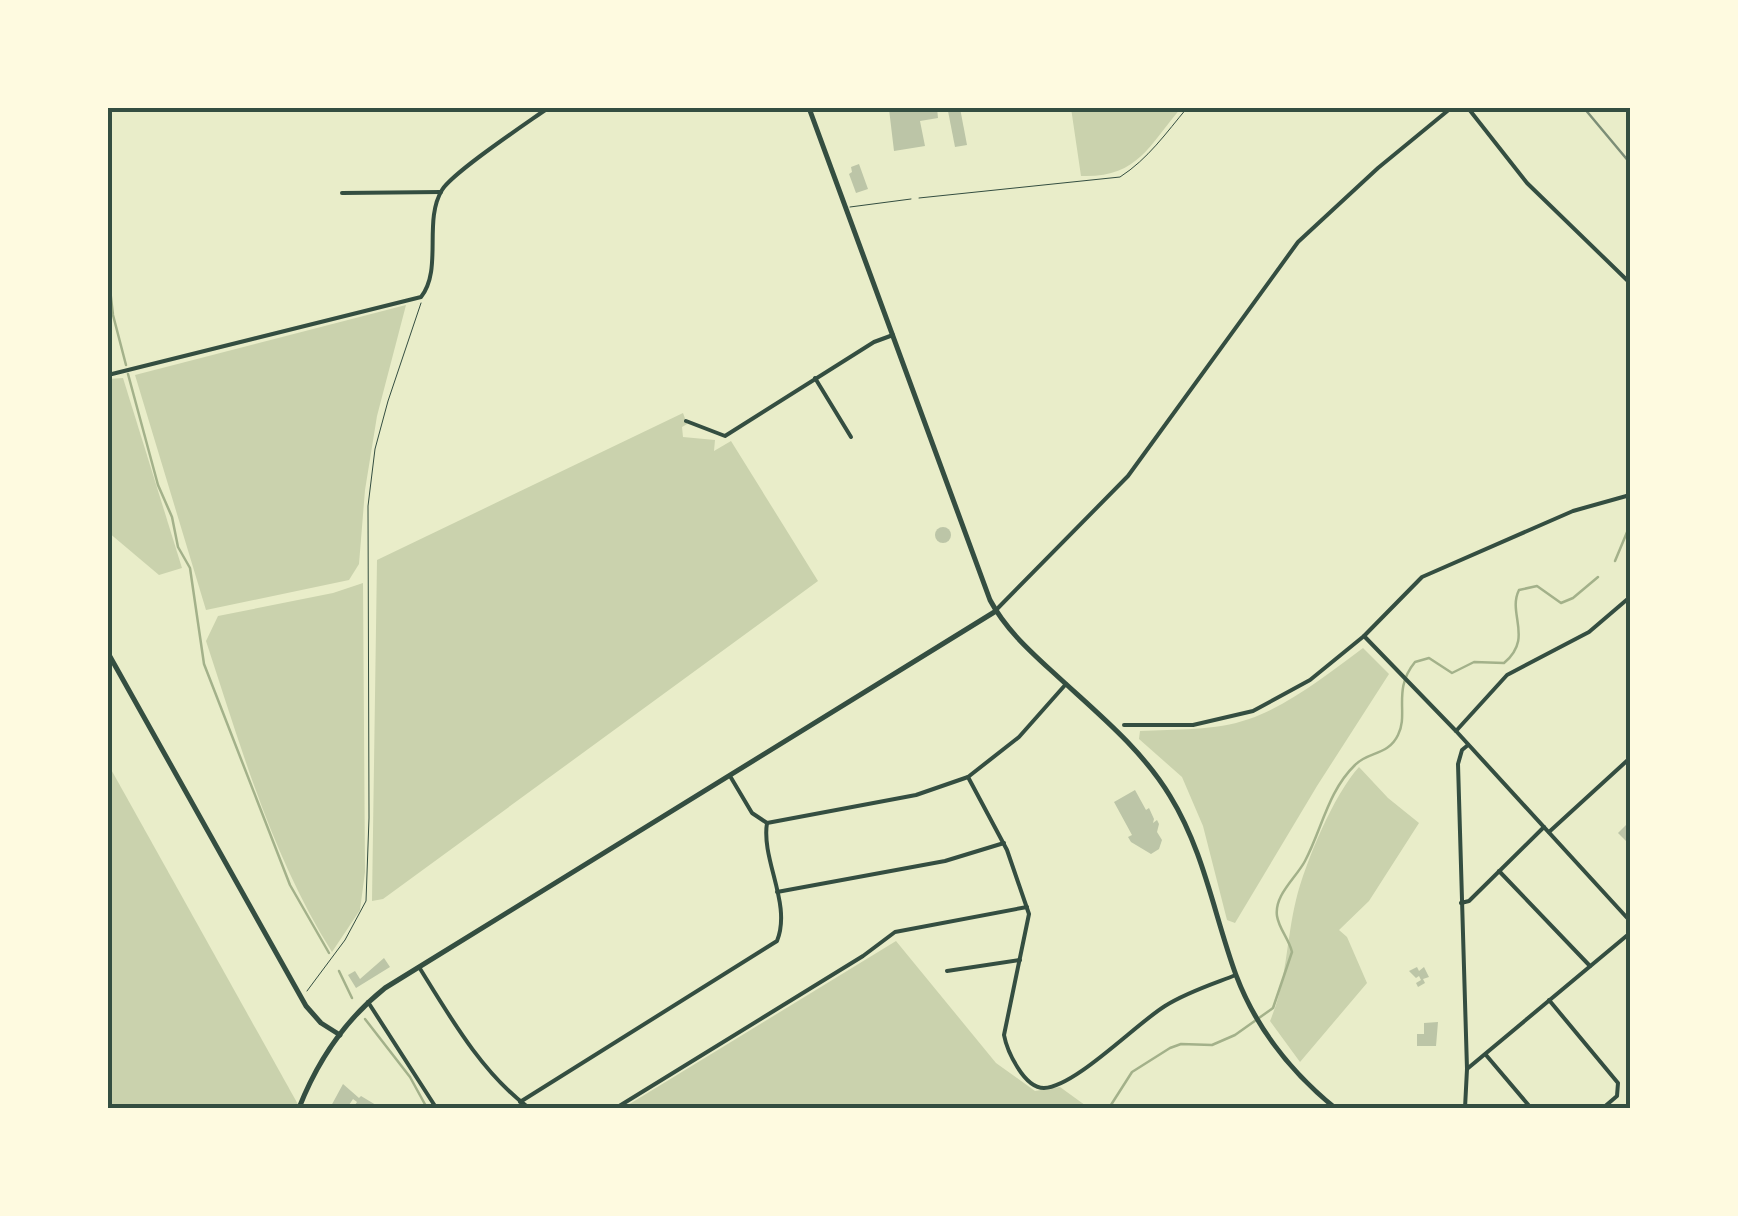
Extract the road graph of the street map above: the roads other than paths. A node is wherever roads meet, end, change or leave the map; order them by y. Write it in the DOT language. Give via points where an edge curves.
graph roads {
  1 [pos="548,108"];
  2 [pos="809,108"];
  3 [pos="1451,108"];
  4 [pos="1468,108"];
  5 [pos="441,192"];
  6 [pos="342,193"];
  7 [pos="911,198"];
  8 [pos="847,208"];
  9 [pos="1630,283"];
  10 [pos="892,335"];
  11 [pos="108,375"];
  12 [pos="815,378"];
  13 [pos="686,421"];
  14 [pos="851,437"];
  15 [pos="1630,495"];
  16 [pos="1630,597"];
  17 [pos="996,610"];
  18 [pos="1364,636"];
  19 [pos="108,653"];
  20 [pos="1066,684"];
  21 [pos="1124,725"];
  22 [pos="1456,731"];
  23 [pos="1468,744"];
  24 [pos="1630,758"];
  25 [pos="730,776"];
  26 [pos="968,776"];
  27 [pos="766,823"];
  28 [pos="1546,830"];
  29 [pos="1004,843"];
  30 [pos="1499,872"];
  31 [pos="776,892"];
  32 [pos="1461,903"];
  33 [pos="1028,907"];
  34 [pos="1630,921"];
  35 [pos="1630,932"];
  36 [pos="1020,960"];
  37 [pos="419,966"];
  38 [pos="1590,966"];
  39 [pos="947,971"];
  40 [pos="1236,975"];
  41 [pos="1549,1000"];
  42 [pos="368,1002"];
  43 [pos="340,1036"];
  44 [pos="1485,1053"];
  45 [pos="1467,1069"];
  46 [pos="520,1102"];
  47 [pos="435,1106"];
  48 [pos="299,1108"];
  49 [pos="529,1108"];
  50 [pos="616,1108"];
  51 [pos="1334,1108"];
  52 [pos="1466,1108"];
  53 [pos="1532,1108"];
  54 [pos="1603,1108"];
  1 -- 5 [label="street"];
  2 -- 8 [label="street"];
  3 -- 17 [label="street" via="1298,242 1128,476"];
  4 -- 9 [label="street" via="1527,184"];
  5 -- 6 [label="street"];
  5 -- 11 [label="street" via="421,297"];
  7 -- 8 [label="lane"];
  8 -- 10 [label="street"];
  10 -- 12 [label="street"];
  10 -- 17 [label="street"];
  12 -- 13 [label="street" via="726,436"];
  12 -- 14 [label="street"];
  15 -- 18 [label="street" via="1573,511 1422,577"];
  16 -- 22 [label="street" via="1589,632 1507,676"];
  17 -- 20 [label="street"];
  17 -- 25 [label="street"];
  18 -- 21 [label="street" via="1310,680 1253,711 1193,725"];
  18 -- 22 [label="street"];
  19 -- 43 [label="street" via="300,996"];
  20 -- 26 [label="street" via="1019,738"];
  20 -- 40 [label="street" via="1136,751 1170,796 1195,847"];
  22 -- 23 [label="street"];
  23 -- 28 [label="street"];
  23 -- 32 [label="street" via="1458,764"];
  24 -- 28 [label="street"];
  25 -- 27 [label="street"];
  25 -- 37 [label="street"];
  26 -- 27 [label="street" via="916,794"];
  26 -- 29 [label="street"];
  27 -- 31 [label="street"];
  28 -- 30 [label="street"];
  28 -- 34 [label="street"];
  29 -- 31 [label="street"];
  29 -- 33 [label="street"];
  30 -- 32 [label="street"];
  30 -- 38 [label="street"];
  31 -- 46 [label="street" via="780,933 774,944"];
  32 -- 45 [label="street"];
  33 -- 36 [label="street"];
  33 -- 50 [label="street" via="890,934"];
  35 -- 38 [label="street"];
  36 -- 39 [label="street"];
  36 -- 40 [label="street" via="1005,1041 1031,1084 1043,1088 1111,1050 1164,1006"];
  37 -- 42 [label="street"];
  37 -- 46 [label="street" via="459,1030"];
  38 -- 41 [label="street"];
  40 -- 51 [label="street" via="1294,1071"];
  41 -- 44 [label="street"];
  41 -- 54 [label="street" via="1618,1083 1619,1093"];
  42 -- 43 [label="street"];
  42 -- 47 [label="street"];
  43 -- 48 [label="street"];
  44 -- 45 [label="street"];
  44 -- 53 [label="street"];
  45 -- 52 [label="street"];
  46 -- 49 [label="street"];
}
